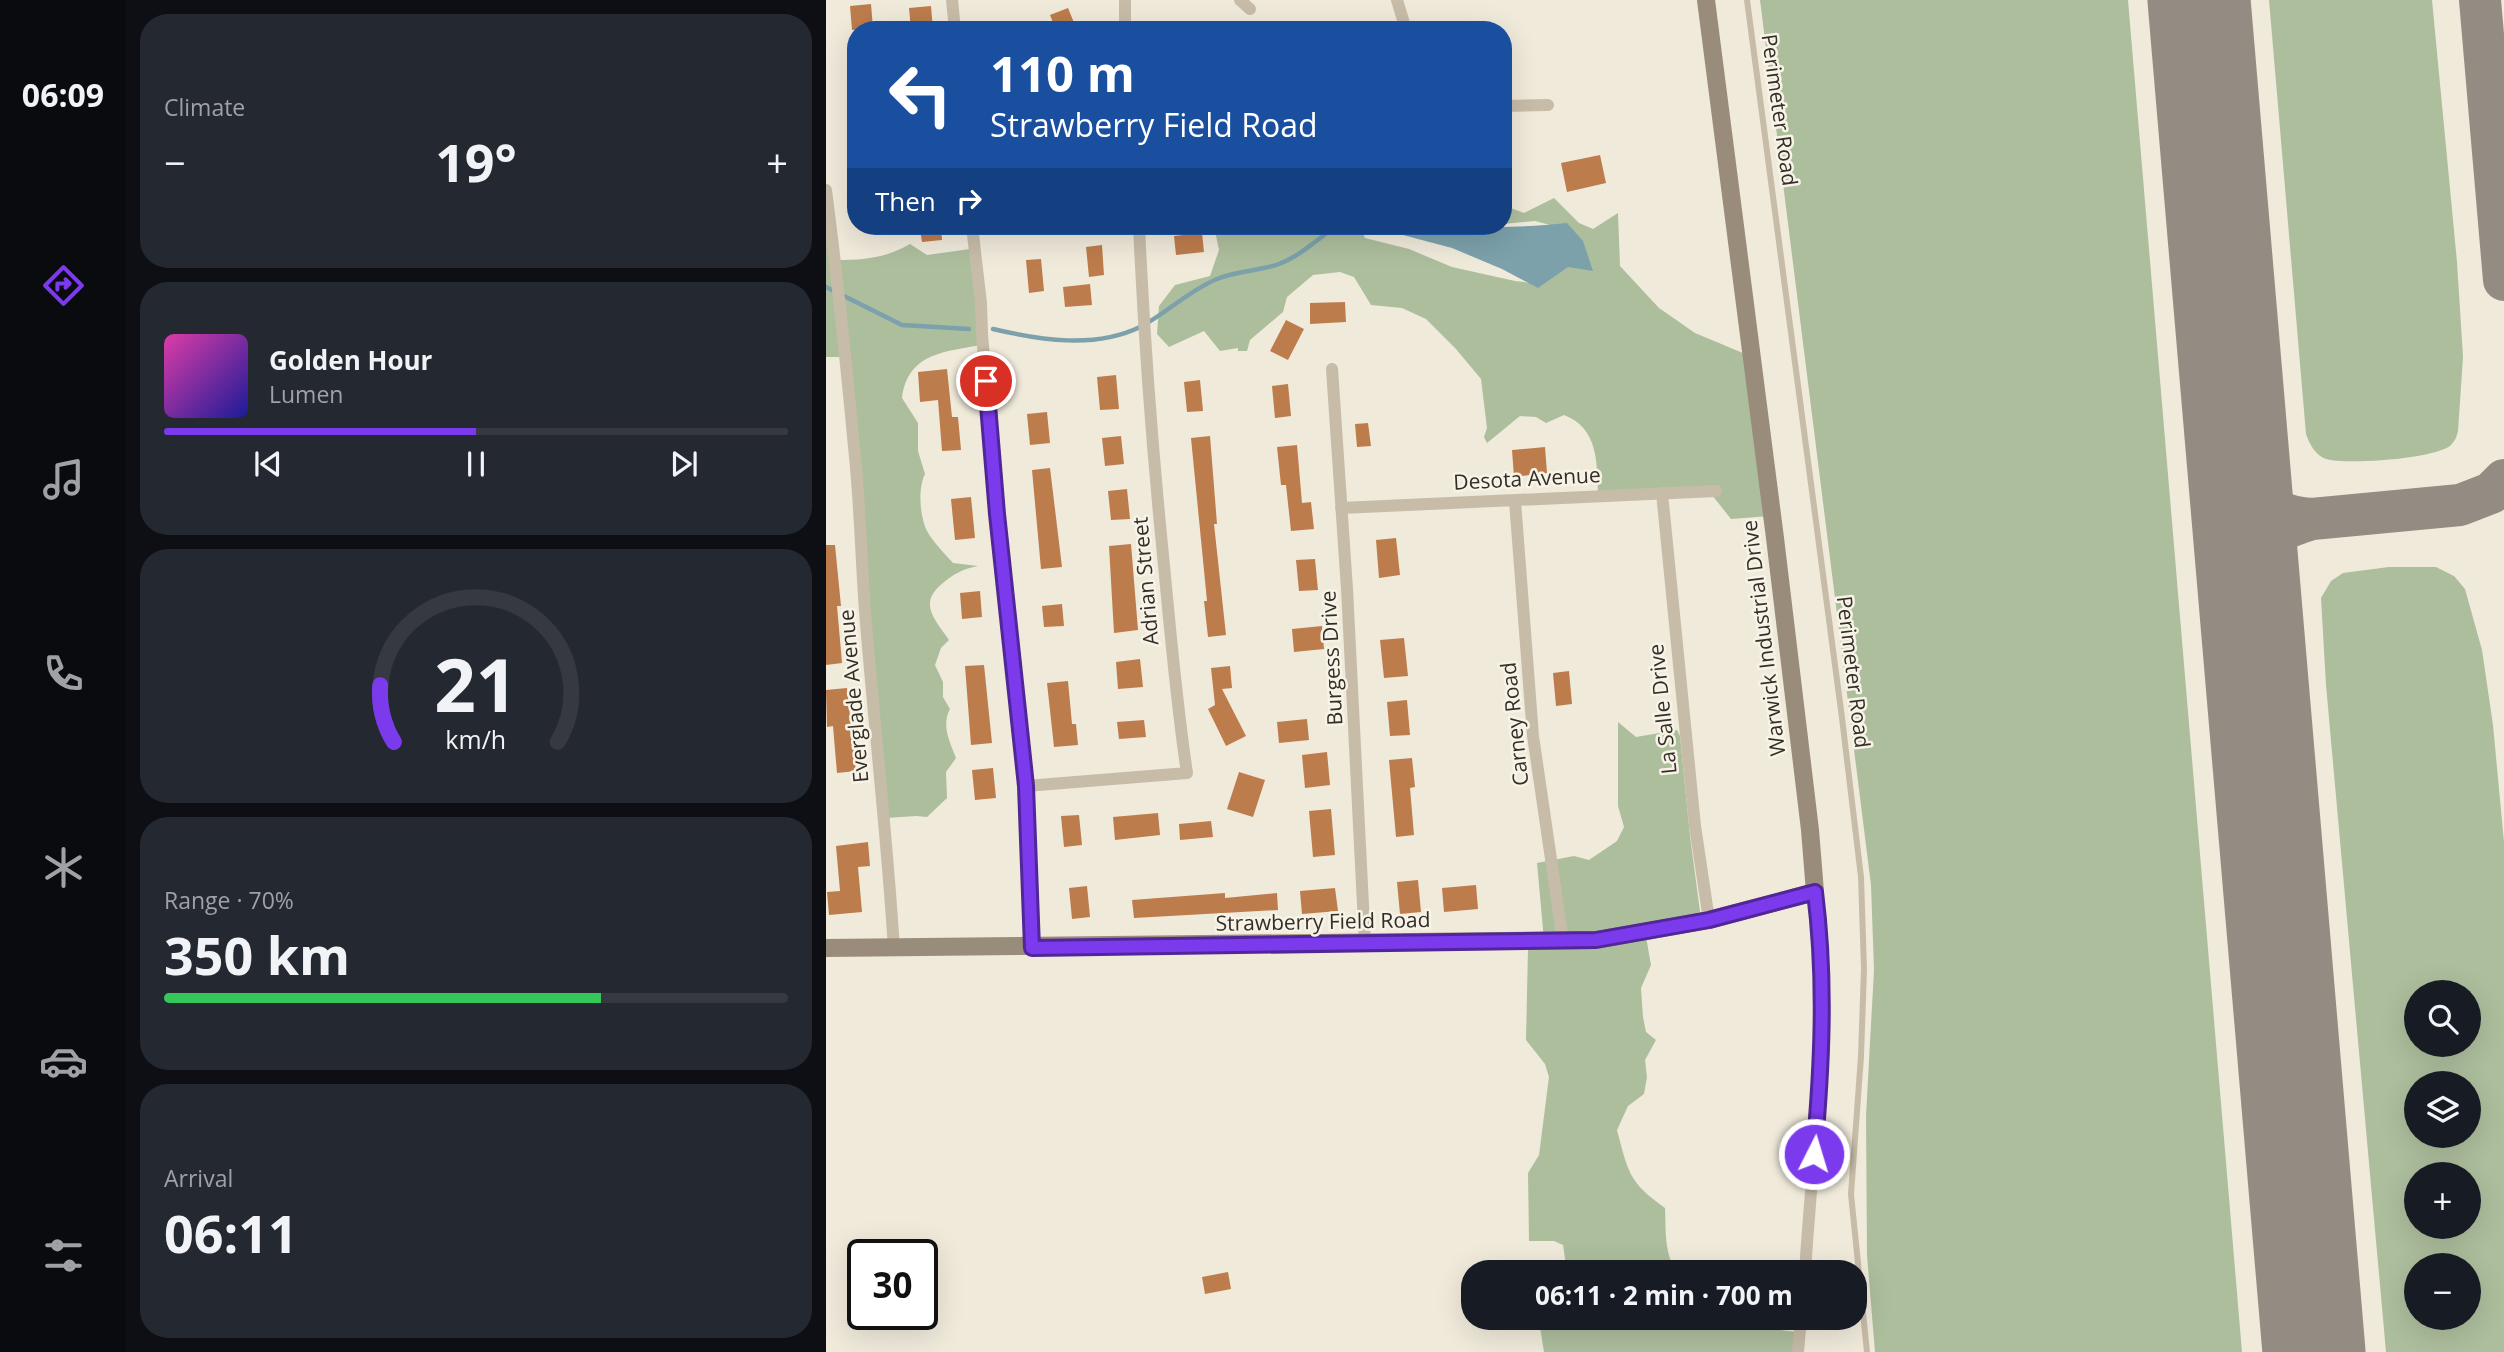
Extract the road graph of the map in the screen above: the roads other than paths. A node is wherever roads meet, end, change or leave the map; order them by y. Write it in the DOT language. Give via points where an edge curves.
graph roads {
  1 [pos="952,0"];
  2 [pos="1125,0"];
  3 [pos="1397,0"];
  4 [pos="1706,0"];
  5 [pos="1746,0"];
  6 [pos="954,21"];
  7 [pos="1125,21"];
  8 [pos="1403,21"];
  9 [pos="1548,105"];
  10 [pos="1512,106"];
  11 [pos="826,190"];
  12 [pos="973,235"];
  13 [pos="1139,235"];
  14 [pos="1332,369"];
  15 [pos="1716,491"];
  16 [pos="1662,493"];
  17 [pos="1515,501"];
  18 [pos="1341,508"];
  19 [pos="1026,786"];
  20 [pos="1815,892"];
  21 [pos="1709,920"];
  22 [pos="1563,942"];
  23 [pos="1365,944"];
  24 [pos="826,948"];
  25 [pos="1032,948"];
  26 [pos="894,949"];
  27 [pos="1806,1260"];
  28 [pos="1800,1330"];
  29 [pos="1798,1352"];
  30 [pos="1867,1352"];
  1 -- 6 [label="street"];
  2 -- 7 [label="street"];
  3 -- 8 [label="street"];
  4 -- 20 [label="street, Warwick Industrial Drive"];
  5 -- 30 [label="lane, Perimeter Road" via="1861,877 1864,969 1851,1194"];
  9 -- 10 [label="street"];
  11 -- 26 [label="street, Everglade Avenue" via="855,449"];
  12 -- 19 [label="street"];
  13 -- 19 [label="street, Adrian Street" via="1160,522 1187,772"];
  14 -- 18 [label="street, Burgess Drive"];
  15 -- 16 [label="street, Desota Avenue"];
  16 -- 17 [label="street, Desota Avenue"];
  16 -- 21 [label="street, La Salle Drive" via="1695,826"];
  17 -- 18 [label="street, Desota Avenue"];
  17 -- 22 [label="street, Carney Road" via="1533,736"];
  18 -- 23 [label="street, Burgess Drive"];
  19 -- 25 [label="street"];
  20 -- 21 [label="street, Strawberry Field Road"];
  20 -- 27 [label="street, Warwick Industrial Drive" via="1821,936 1822,1037"];
  21 -- 22 [label="street, Strawberry Field Road" via="1622,937"];
  22 -- 23 [label="street, Strawberry Field Road"];
  23 -- 25 [label="street, Strawberry Field Road"];
  24 -- 26 [label="street, Strawberry Field Road"];
  25 -- 26 [label="street, Strawberry Field Road"];
  28 -- 29 [label="street"];
}
